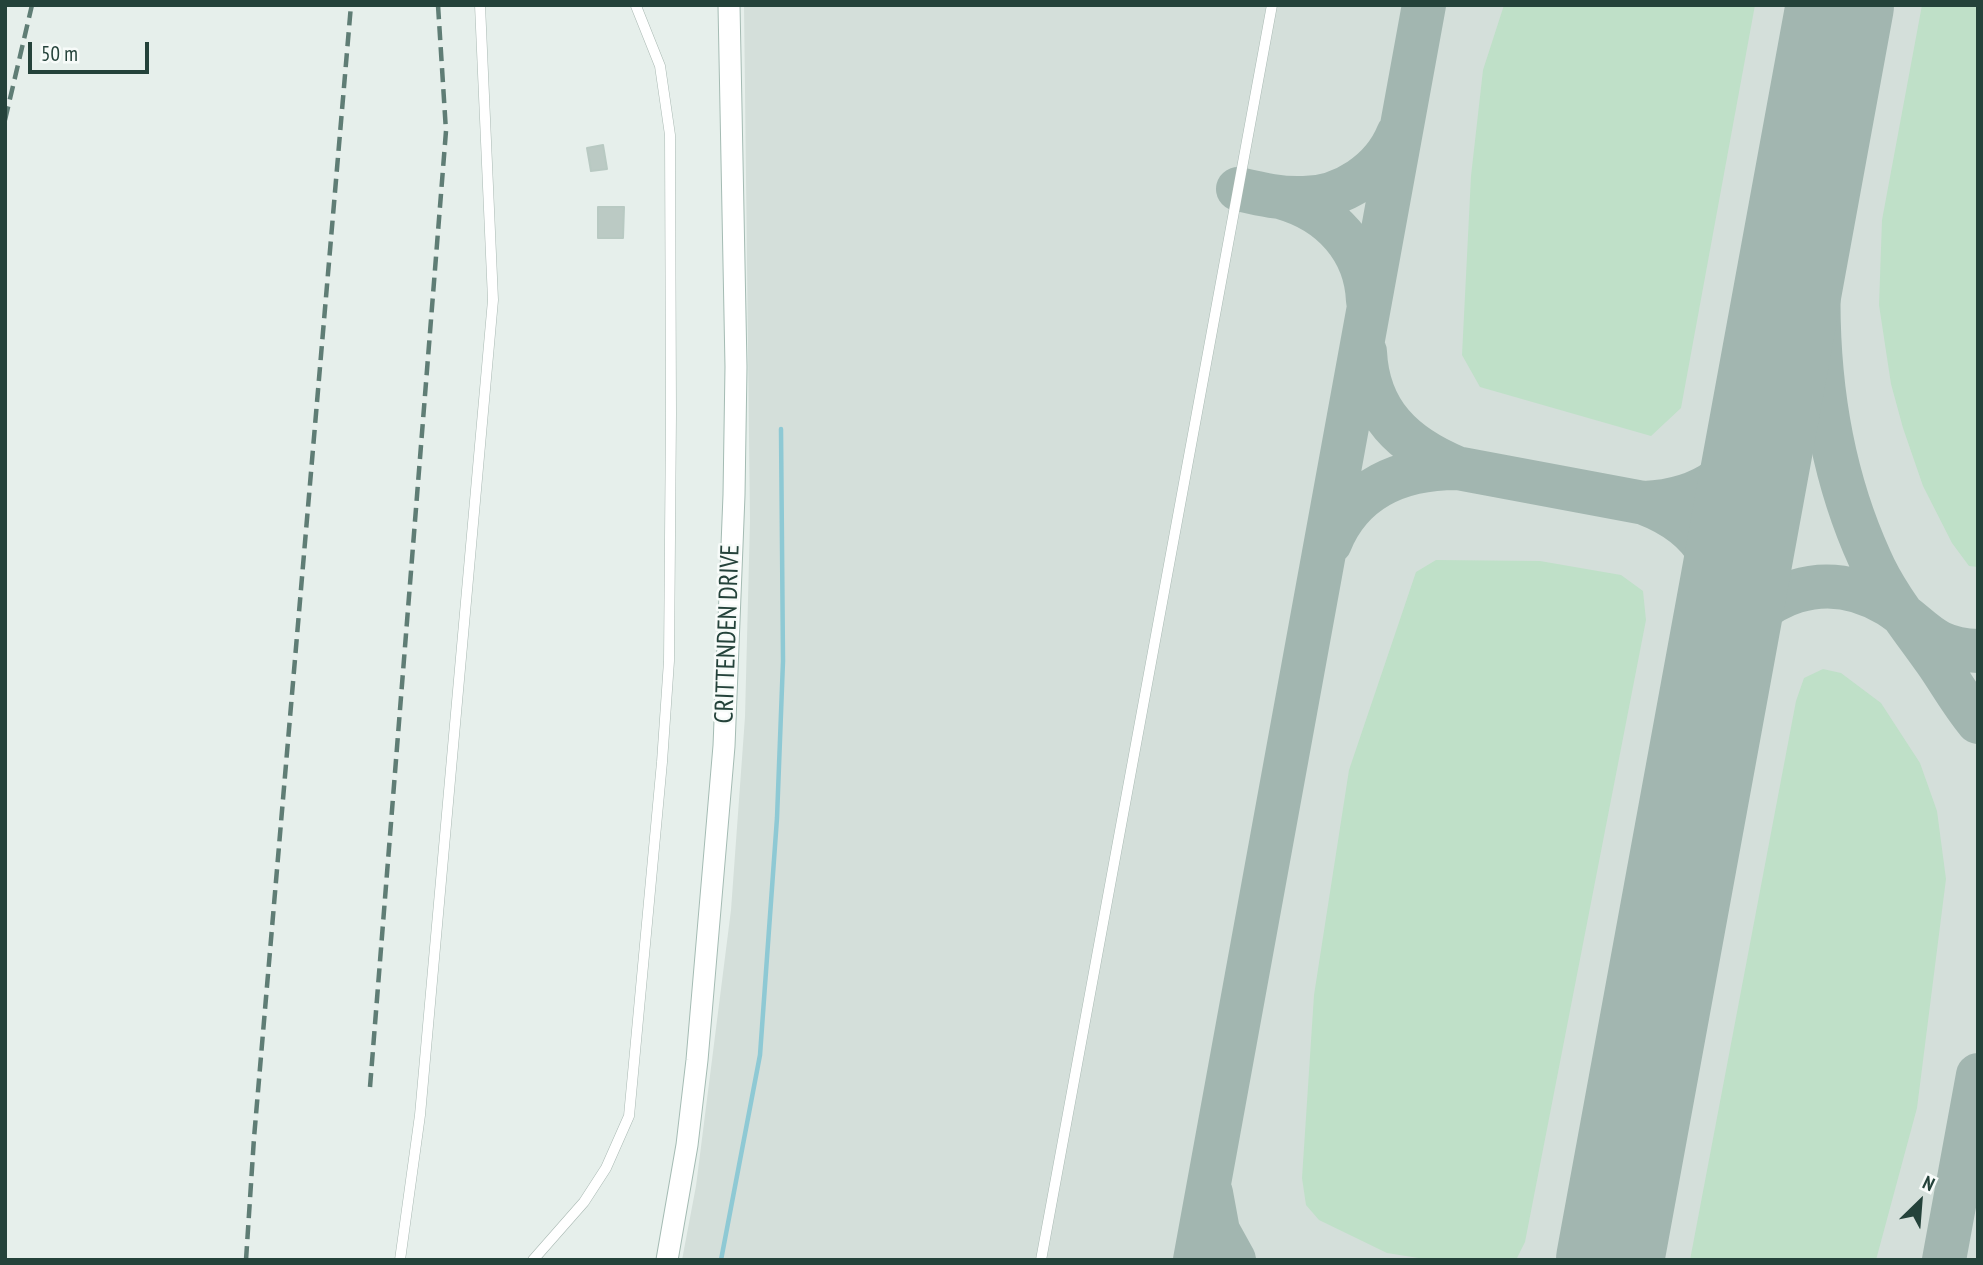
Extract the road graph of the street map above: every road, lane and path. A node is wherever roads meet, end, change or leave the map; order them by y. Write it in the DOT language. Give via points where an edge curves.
graph roads {
  1 [pos="480,5"];
  2 [pos="729,5"];
  3 [pos="1272,5"];
  4 [pos="636,6"];
  5 [pos="400,1260"];
  6 [pos="533,1260"];
  7 [pos="667,1260"];
  8 [pos="1041,1260"];
  1 -- 5 [label="lane" via="493,300 420,1115"];
  2 -- 7 [label="street, CRITTENDEN DRIVE" via="736,366 724,746 697,1060"];
  3 -- 8 [label="lane"];
  4 -- 6 [label="lane" via="660,66 670,135 671,572 662,762 629,1116 606,1168 584,1202"];
}
